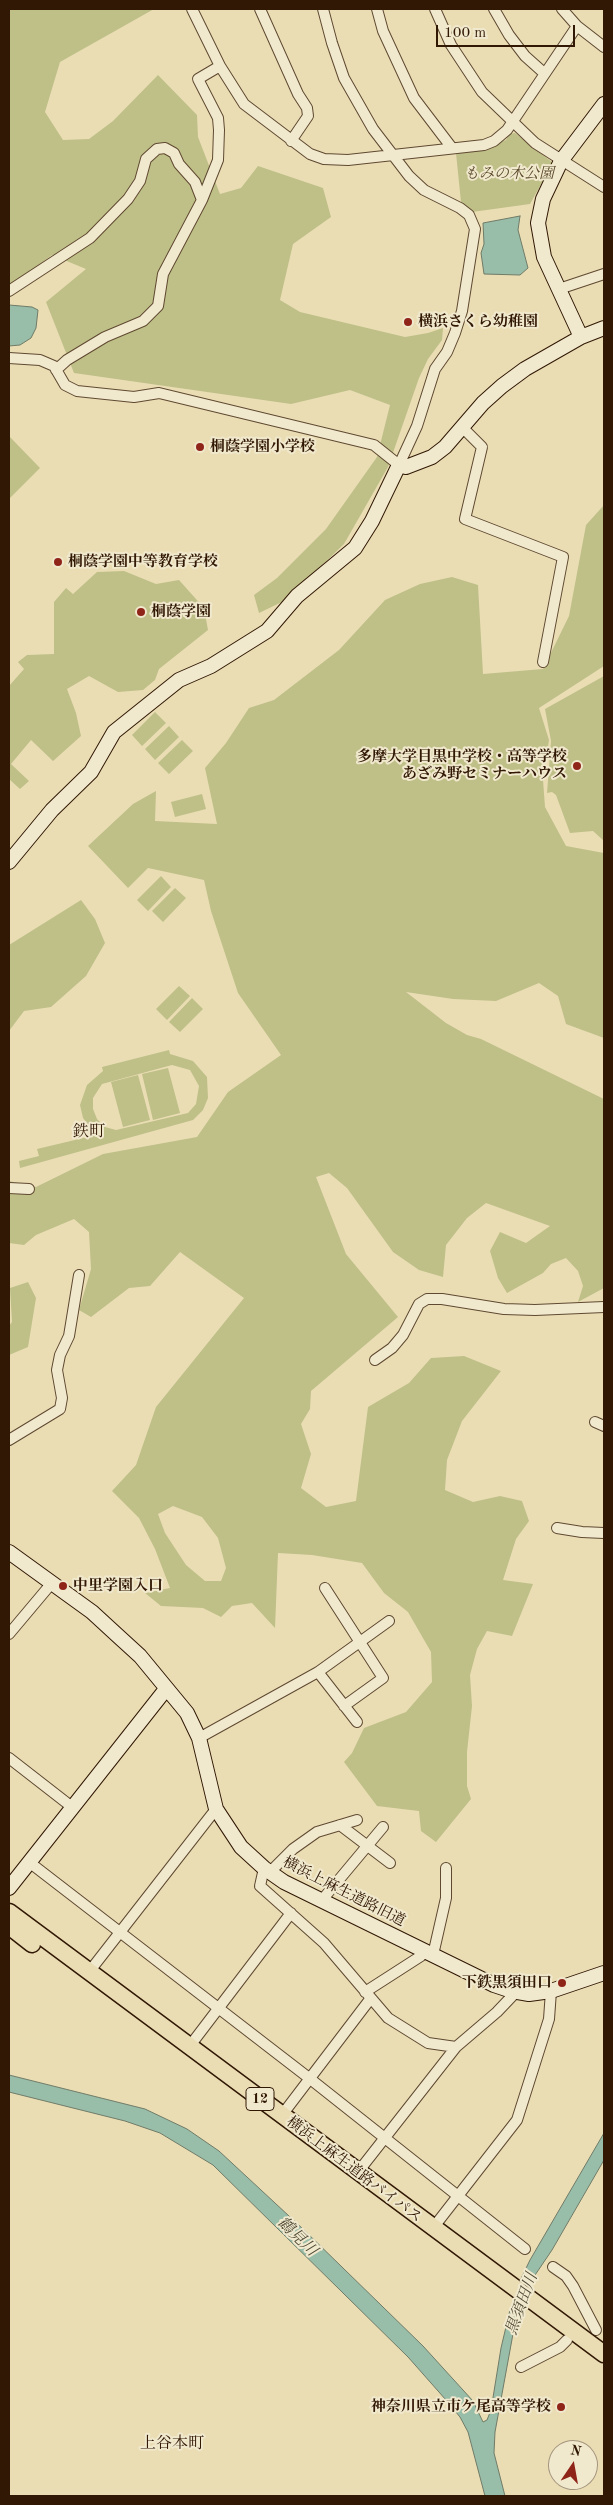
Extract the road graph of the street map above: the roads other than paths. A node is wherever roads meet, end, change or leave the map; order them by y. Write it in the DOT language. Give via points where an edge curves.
graph roads {
  1 [pos="192,9"];
  2 [pos="260,9"];
  3 [pos="324,9"];
  4 [pos="378,9"];
  5 [pos="435,9"];
  6 [pos="494,9"];
  7 [pos="562,9"];
  8 [pos="577,26"];
  9 [pos="604,47"];
  10 [pos="220,66"];
  11 [pos="544,73"];
  12 [pos="602,112"];
  13 [pos="512,123"];
  14 [pos="291,142"];
  15 [pos="452,148"];
  16 [pos="393,156"];
  17 [pos="561,161"];
  18 [pos="604,187"];
  19 [pos="202,200"];
  20 [pos="604,274"];
  21 [pos="559,289"];
  22 [pos="9,291"];
  23 [pos="604,328"];
  24 [pos="580,337"];
  25 [pos="9,358"];
  26 [pos="56,370"];
  27 [pos="462,426"];
  28 [pos="399,465"];
  29 [pos="543,662"];
  30 [pos="9,862"];
  31 [pos="9,1188"];
  32 [pos="29,1189"];
  33 [pos="80,1275"];
  34 [pos="604,1307"];
  35 [pos="375,1360"];
  36 [pos="9,1440"];
  37 [pos="557,1528"];
  38 [pos="604,1533"];
  39 [pos="9,1552"];
  40 [pos="51,1584"];
  41 [pos="325,1588"];
  42 [pos="389,1621"];
  43 [pos="9,1634"];
  44 [pos="360,1640"];
  45 [pos="318,1672"];
  46 [pos="166,1689"];
  47 [pos="344,1706"];
  48 [pos="357,1722"];
  49 [pos="199,1738"];
  50 [pos="9,1758"];
  51 [pos="72,1808"];
  52 [pos="216,1809"];
  53 [pos="358,1820"];
  54 [pos="340,1825"];
  55 [pos="383,1827"];
  56 [pos="365,1846"];
  57 [pos="29,1862"];
  58 [pos="390,1863"];
  59 [pos="446,1868"];
  60 [pos="267,1870"];
  61 [pos="9,1888"];
  62 [pos="322,1900"];
  63 [pos="9,1912"];
  64 [pos="291,1913"];
  65 [pos="9,1926"];
  66 [pos="120,1932"];
  67 [pos="429,1953"];
  68 [pos="89,1972"];
  69 [pos="604,1973"];
  70 [pos="551,1991"];
  71 [pos="516,1992"];
  72 [pos="368,1995"];
  73 [pos="218,2008"];
  74 [pos="188,2046"];
  75 [pos="456,2047"];
  76 [pos="309,2078"];
  77 [pos="282,2115"];
  78 [pos="384,2137"];
  79 [pos="358,2172"];
  80 [pos="459,2195"];
  81 [pos="433,2228"];
  82 [pos="526,2249"];
  83 [pos="553,2267"];
  84 [pos="510,2291"];
  85 [pos="600,2328"];
  86 [pos="574,2338"];
  87 [pos="604,2354"];
  88 [pos="521,2367"];
  89 [pos="604,2368"];
  1 -- 10 [label="street"];
  2 -- 14 [label="street" via="298,94 308,108 308,116"];
  3 -- 16 [label="street" via="344,78 373,129"];
  4 -- 15 [label="street" via="383,31 414,98"];
  5 -- 13 [label="street" via="464,67 482,92"];
  6 -- 11 [label="street" via="525,56"];
  7 -- 8 [label="street"];
  8 -- 9 [label="street"];
  8 -- 11 [label="street"];
  10 -- 14 [label="street" via="244,104"];
  10 -- 19 [label="street" via="198,79 218,118 219,130 218,160"];
  11 -- 13 [label="street"];
  12 -- 17 [label="street"];
  13 -- 15 [label="street" via="501,136 484,145"];
  13 -- 17 [label="street"];
  14 -- 16 [label="street" via="324,159"];
  15 -- 16 [label="street"];
  16 -- 28 [label="street" via="424,190 469,215 475,229 462,311 447,352 435,369 417,426"];
  17 -- 18 [label="street"];
  17 -- 21 [label="street" via="543,198 538,223 540,246"];
  19 -- 22 [label="street" via="196,182 179,164 174,153 165,148 157,149 146,159 140,180 128,199 96,232"];
  19 -- 26 [label="street" via="163,274 158,306 143,322 105,337"];
  20 -- 21 [label="street"];
  21 -- 24 [label="street"];
  23 -- 24 [label="street"];
  24 -- 27 [label="street" via="502,386"];
  25 -- 26 [label="street" via="40,360"];
  26 -- 28 [label="street" via="65,385 77,391 134,397 159,393 374,445"];
  27 -- 28 [label="street" via="432,457 406,467"];
  27 -- 29 [label="street" via="482,447 465,519 563,557"];
  28 -- 30 [label="street" via="355,548 297,596 267,631 211,666 179,680 114,732 91,772 52,810"];
  31 -- 32 [label="street"];
  33 -- 36 [label="street" via="69,1336 57,1370 62,1398 60,1409"];
  34 -- 35 [label="street" via="535,1310 427,1299 419,1304 403,1335 392,1348"];
  37 -- 38 [label="street"];
  39 -- 40 [label="street, 横浜上麻生道路旧道"];
  40 -- 43 [label="street"];
  40 -- 46 [label="street, 横浜上麻生道路旧道" via="118,1634"];
  41 -- 44 [label="street"];
  42 -- 44 [label="street"];
  44 -- 45 [label="street"];
  44 -- 47 [label="street" via="383,1678"];
  45 -- 47 [label="street"];
  45 -- 49 [label="street"];
  46 -- 49 [label="street, 横浜上麻生道路旧道" via="187,1713"];
  46 -- 51 [label="street"];
  47 -- 48 [label="street"];
  49 -- 52 [label="street, 横浜上麻生道路旧道"];
  50 -- 51 [label="street"];
  51 -- 57 [label="street"];
  52 -- 60 [label="street, 横浜上麻生道路旧道" via="241,1847"];
  52 -- 66 [label="street"];
  53 -- 54 [label="street"];
  54 -- 56 [label="street"];
  54 -- 60 [label="street" via="317,1832"];
  55 -- 56 [label="street"];
  56 -- 58 [label="street"];
  56 -- 62 [label="street"];
  57 -- 61 [label="street"];
  57 -- 66 [label="street"];
  59 -- 67 [label="street" via="446,1898"];
  60 -- 62 [label="street, 横浜上麻生道路旧道"];
  60 -- 64 [label="street" via="260,1886"];
  62 -- 67 [label="street, 横浜上麻生道路旧道"];
  63 -- 68 [label="main road, 横浜上麻生道路バイパス / 12"];
  64 -- 72 [label="street" via="324,1943"];
  64 -- 73 [label="street"];
  65 -- 84 [label="main road, 横浜上麻生道路バイパス / 12"];
  66 -- 68 [label="street"];
  66 -- 73 [label="street"];
  67 -- 71 [label="street, 横浜上麻生道路旧道" via="494,1985"];
  67 -- 72 [label="street"];
  68 -- 74 [label="main road, 横浜上麻生道路バイパス / 12"];
  69 -- 70 [label="street, 横浜上麻生道路旧道"];
  70 -- 71 [label="street, 横浜上麻生道路旧道"];
  70 -- 80 [label="street" via="549,2019 517,2120"];
  71 -- 75 [label="street" via="498,2012"];
  72 -- 75 [label="street" via="388,2018 428,2043"];
  72 -- 76 [label="street"];
  73 -- 74 [label="street"];
  73 -- 76 [label="street"];
  74 -- 77 [label="main road, 横浜上麻生道路バイパス / 12"];
  75 -- 78 [label="street"];
  76 -- 77 [label="street"];
  76 -- 78 [label="street"];
  77 -- 79 [label="main road, 横浜上麻生道路バイパス / 12"];
  78 -- 79 [label="street"];
  78 -- 80 [label="street"];
  79 -- 81 [label="main road, 横浜上麻生道路バイパス / 12"];
  80 -- 81 [label="street"];
  80 -- 82 [label="street"];
  81 -- 84 [label="main road, 横浜上麻生道路バイパス / 12"];
  83 -- 85 [label="street" via="566,2276"];
  84 -- 86 [label="main road, 横浜上麻生道路バイパス / 12"];
  85 -- 86 [label="street"];
  86 -- 87 [label="main road, 横浜上麻生道路バイパス / 12"];
  86 -- 88 [label="street"];
  86 -- 89 [label="main road, 横浜上麻生道路バイパス / 12"];
}
